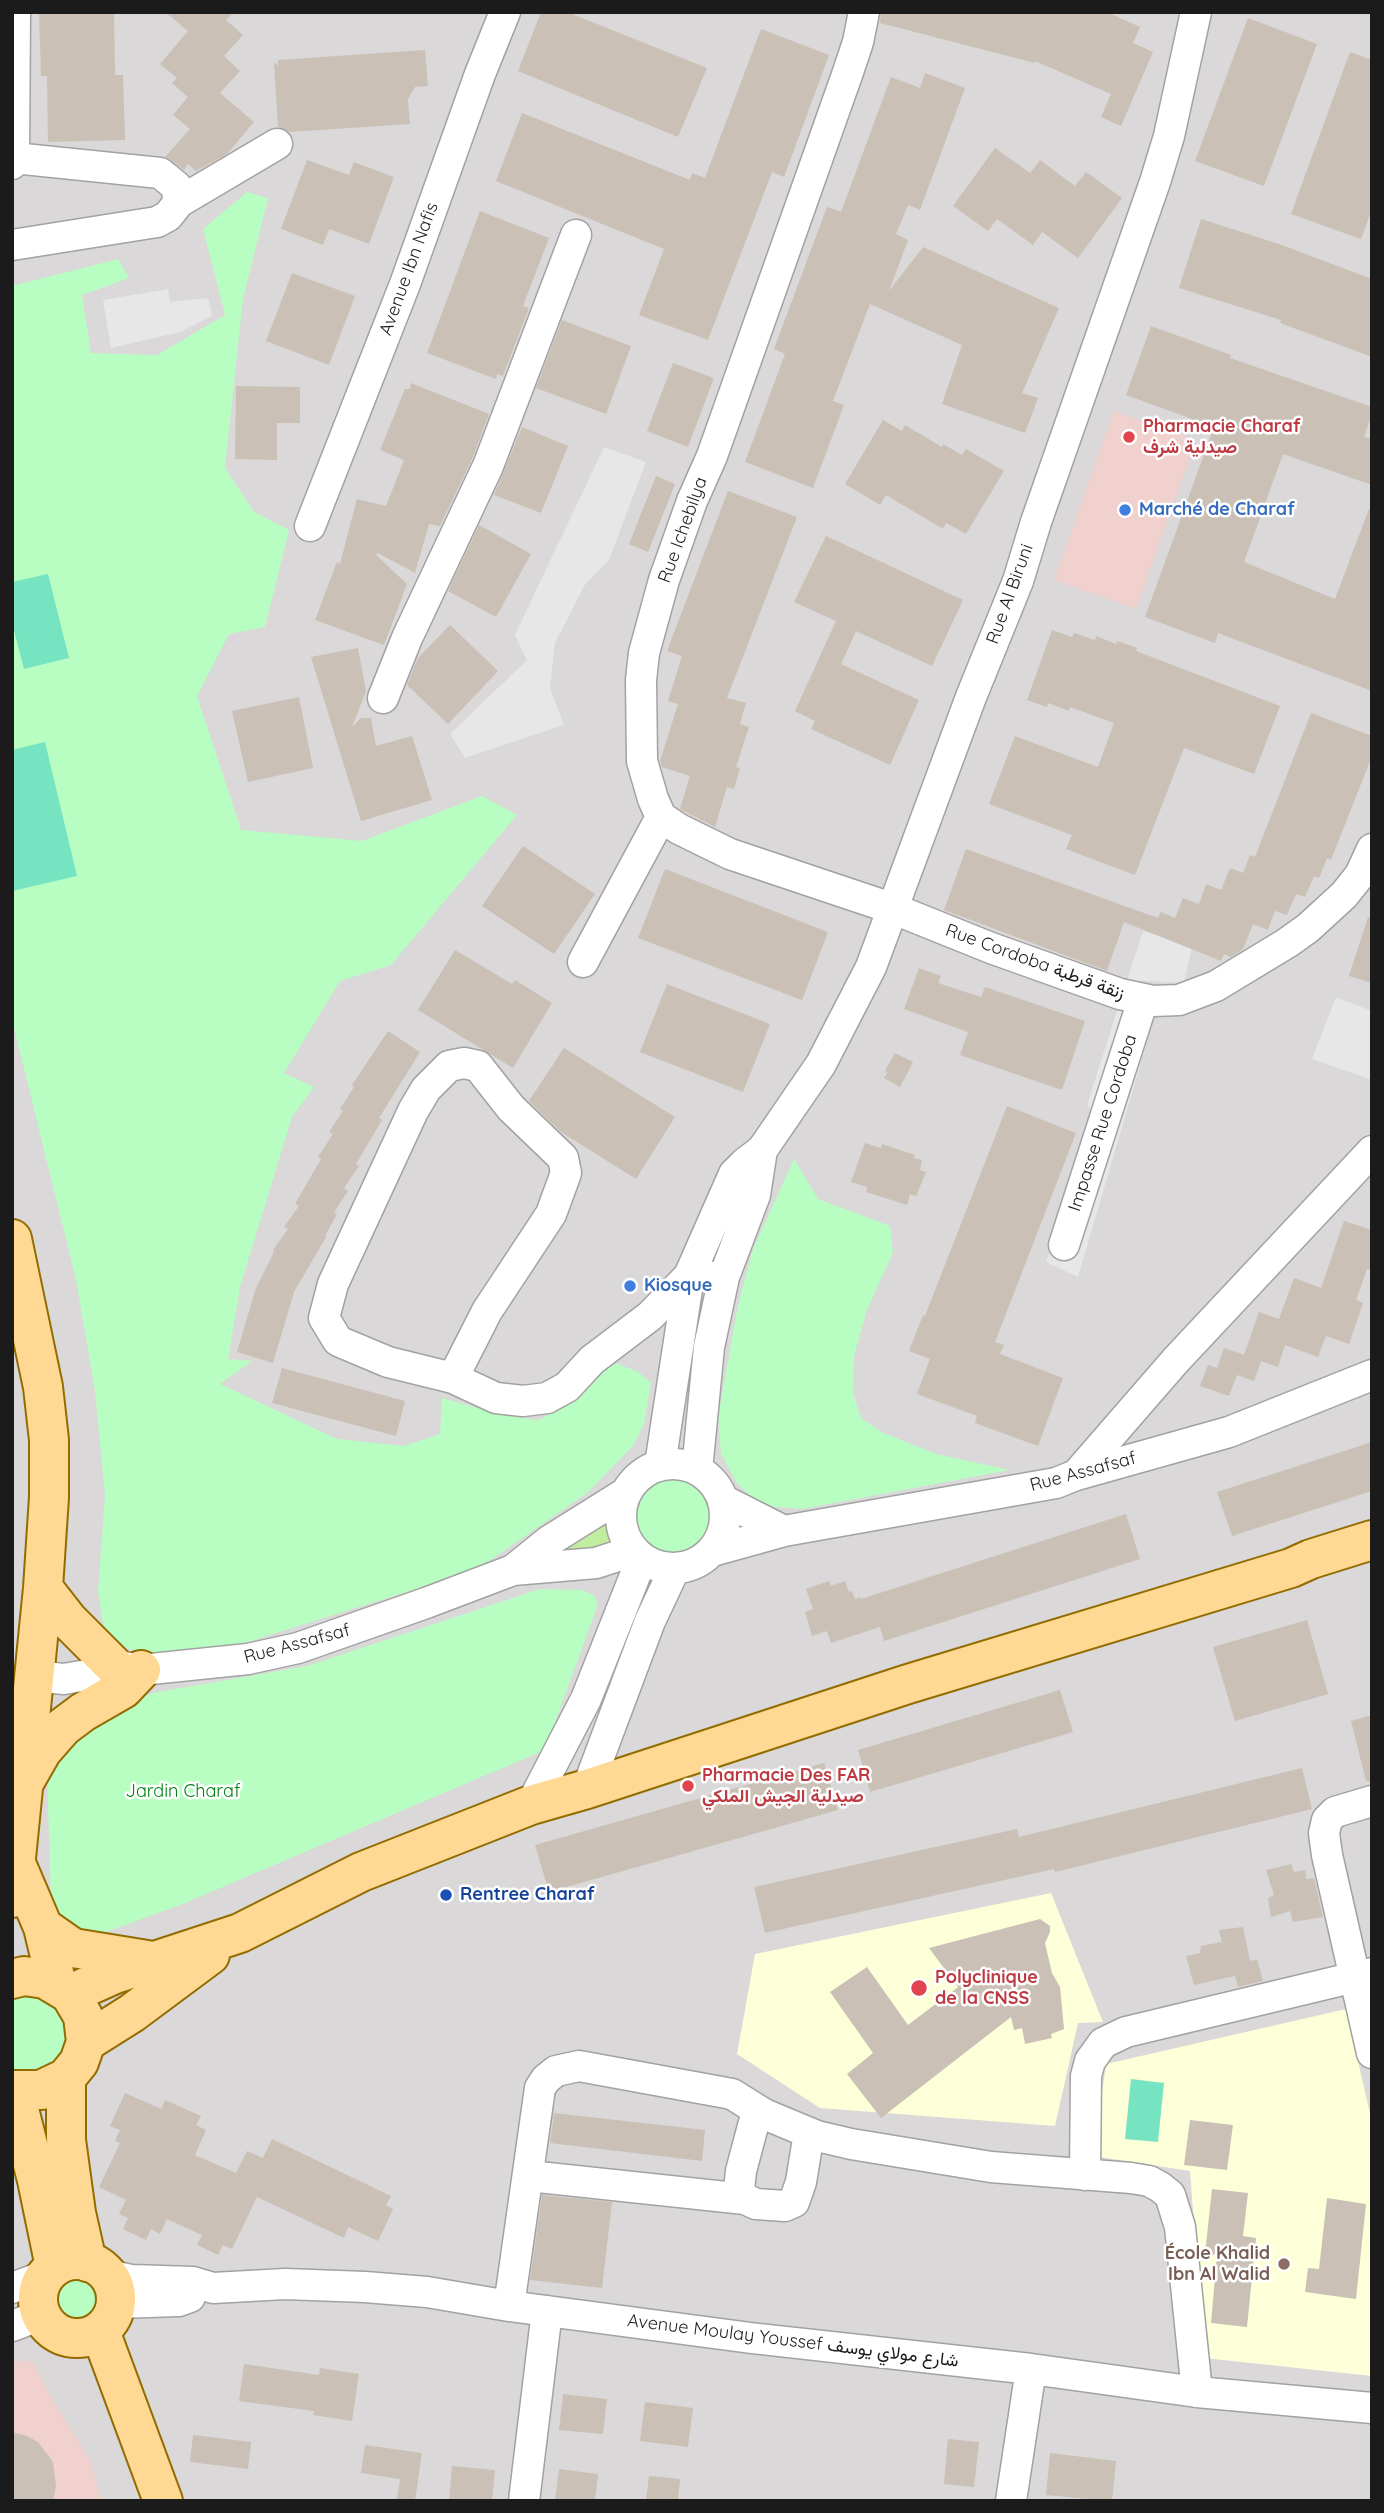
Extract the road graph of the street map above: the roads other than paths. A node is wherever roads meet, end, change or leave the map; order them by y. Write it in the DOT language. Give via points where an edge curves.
graph roads {
  1 [pos="15,12"];
  2 [pos="505,12"];
  3 [pos="864,12"];
  4 [pos="1196,12"];
  5 [pos="277,144"];
  6 [pos="13,161"];
  7 [pos="179,202"];
  8 [pos="576,235"];
  9 [pos="12,245"];
  10 [pos="310,526"];
  11 [pos="383,698"];
  12 [pos="662,817"];
  13 [pos="1372,849"];
  14 [pos="894,909"];
  15 [pos="583,962"];
  16 [pos="1143,1000"];
  17 [pos="762,1150"];
  18 [pos="1372,1151"];
  19 [pos="12,1239"];
  20 [pos="1064,1245"];
  21 [pos="689,1276"];
  22 [pos="724,1277"];
  23 [pos="1372,1375"];
  24 [pos="453,1378"];
  25 [pos="660,1465"];
  26 [pos="698,1469"];
  27 [pos="1076,1475"];
  28 [pos="624,1494"];
  29 [pos="723,1500"];
  30 [pos="785,1531"];
  31 [pos="1372,1540"];
  32 [pos="712,1551"];
  33 [pos="637,1555"];
  34 [pos="674,1569"];
  35 [pos="513,1570"];
  36 [pos="43,1588"];
  37 [pos="127,1668"];
  38 [pos="33,1676"];
  39 [pos="23,1784"];
  40 [pos="587,1789"];
  41 [pos="1372,1801"];
  42 [pos="531,1805"];
  43 [pos="15,1882"];
  44 [pos="43,1927"];
  45 [pos="240,1933"];
  46 [pos="156,1961"];
  47 [pos="1363,1975"];
  48 [pos="12,1979"];
  49 [pos="63,1989"];
  50 [pos="86,2042"];
  51 [pos="1372,2053"];
  52 [pos="66,2078"];
  53 [pos="13,2090"];
  54 [pos="757,2111"];
  55 [pos="809,2133"];
  56 [pos="21,2151"];
  57 [pos="1085,2175"];
  58 [pos="528,2176"];
  59 [pos="744,2199"];
  60 [pos="12,2288"];
  61 [pos="85,2293"];
  62 [pos="509,2306"];
  63 [pos="547,2311"];
  64 [pos="27,2320"];
  65 [pos="1031,2369"];
  66 [pos="1197,2392"];
  67 [pos="1372,2408"];
  68 [pos="143,2501"];
  69 [pos="163,2501"];
  70 [pos="524,2501"];
  71 [pos="1011,2501"];
  1 -- 6 [label="street"];
  2 -- 10 [label="street, Avenue Ibn Nafis"];
  3 -- 12 [label="street, Rue Ichebilya" via="818,160 692,501 650,629 641,680 641,744 646,775"];
  4 -- 14 [label="street, Rue Al Biruni" via="1155,182 1018,581"];
  5 -- 7 [label="street"];
  6 -- 7 [label="street" via="160,173 176,186"];
  7 -- 9 [label="street" via="157,222"];
  8 -- 11 [label="street" via="488,466"];
  12 -- 14 [label="street" via="730,854"];
  12 -- 15 [label="street"];
  13 -- 16 [label="street, Rue Cordoba زنقة قرطبة" via="1344,895 1287,943 1194,995 1179,1000"];
  14 -- 16 [label="street, Rue Cordoba زنقة قرطبة" via="1015,957"];
  14 -- 17 [label="street, Rue Al Biruni" via="871,967 821,1064"];
  16 -- 20 [label="street, Impasse Rue Cordoba"];
  17 -- 21 [label="street" via="734,1174"];
  17 -- 22 [label="street" via="755,1195"];
  18 -- 27 [label="street" via="1176,1360"];
  19 -- 36 [label="main road" via="43,1387 49,1440"];
  21 -- 22 [label="street"];
  21 -- 24 [label="street" via="650,1316 593,1360 567,1387 547,1398 496,1398"];
  21 -- 25 [label="street"];
  22 -- 26 [label="street" via="709,1347"];
  23 -- 27 [label="street, Rue Assafsaf" via="1229,1432"];
  24 -- 24 [label="street" via="487,1311 551,1214 566,1173 564,1158 511,1108 478,1066 464,1063 443,1070 413,1111 333,1284 324,1318 338,1342 388,1362"];
  25 -- 26 [label="street"];
  25 -- 28 [label="street" via="639,1475"];
  26 -- 29 [label="street" via="709,1477"];
  27 -- 30 [label="street, Rue Assafsaf" via="1056,1483"];
  28 -- 33 [label="street" via="623,1534"];
  28 -- 35 [label="street, Rue Assafsaf" via="549,1541"];
  29 -- 30 [label="street"];
  29 -- 32 [label="street" via="726,1518"];
  30 -- 32 [label="street, Rue Assafsaf"];
  31 -- 40 [label="main road"];
  32 -- 34 [label="street" via="695,1564"];
  33 -- 34 [label="street"];
  33 -- 35 [label="street, Rue Assafsaf"];
  33 -- 42 [label="street" via="586,1699"];
  34 -- 40 [label="street" via="650,1620"];
  35 -- 37 [label="street, Rue Assafsaf" via="298,1648 248,1659"];
  36 -- 37 [label="main road" via="68,1620"];
  36 -- 38 [label="main road"];
  37 -- 38 [label="street, Rue Assafsaf" via="64,1679"];
  37 -- 39 [label="main road" via="122,1689 64,1727 42,1751"];
  38 -- 39 [label="main road"];
  39 -- 43 [label="main road"];
  40 -- 42 [label="main road"];
  41 -- 47 [label="street" via="1335,1812 1324,1833"];
  42 -- 45 [label="main road" via="361,1872"];
  43 -- 44 [label="main road"];
  44 -- 46 [label="main road" via="73,1948"];
  44 -- 49 [label="main road"];
  45 -- 46 [label="main road"];
  45 -- 50 [label="main road"];
  46 -- 49 [label="main road"];
  47 -- 51 [label="street"];
  47 -- 57 [label="street" via="1126,2032 1103,2043 1086,2076"];
  48 -- 49 [label="main road" via="35,1977"];
  49 -- 50 [label="main road" via="83,2016"];
  50 -- 52 [label="main road" via="79,2062"];
  52 -- 53 [label="main road" via="41,2090"];
  52 -- 61 [label="main road" via="66,2140"];
  53 -- 56 [label="main road"];
  54 -- 55 [label="street"];
  54 -- 58 [label="street" via="732,2094 565,2067 540,2088"];
  54 -- 59 [label="street" via="741,2171 739,2190"];
  55 -- 57 [label="street" via="990,2167"];
  55 -- 59 [label="street" via="794,2202 766,2206"];
  56 -- 61 [label="main road"];
  57 -- 66 [label="street" via="1149,2181 1170,2195 1180,2227"];
  58 -- 59 [label="street"];
  58 -- 62 [label="street"];
  60 -- 61 [label="street, Avenue Moulay Youssef شارع مولاي يوسف"];
  61 -- 62 [label="street, Avenue Moulay Youssef شارع مولاي يوسف" via="179,2301 213,2288 285,2284 427,2292"];
  61 -- 64 [label="main road" via="57,2333"];
  61 -- 68 [label="main road" via="96,2387"];
  61 -- 69 [label="main road"];
  62 -- 63 [label="street, Avenue Moulay Youssef شارع مولاي يوسف"];
  63 -- 65 [label="street, Avenue Moulay Youssef شارع مولاي يوسف"];
  63 -- 70 [label="street"];
  65 -- 66 [label="street, Avenue Moulay Youssef شارع مولاي يوسف"];
  65 -- 71 [label="street"];
  66 -- 67 [label="street, Avenue Moulay Youssef شارع مولاي يوسف"];
}
